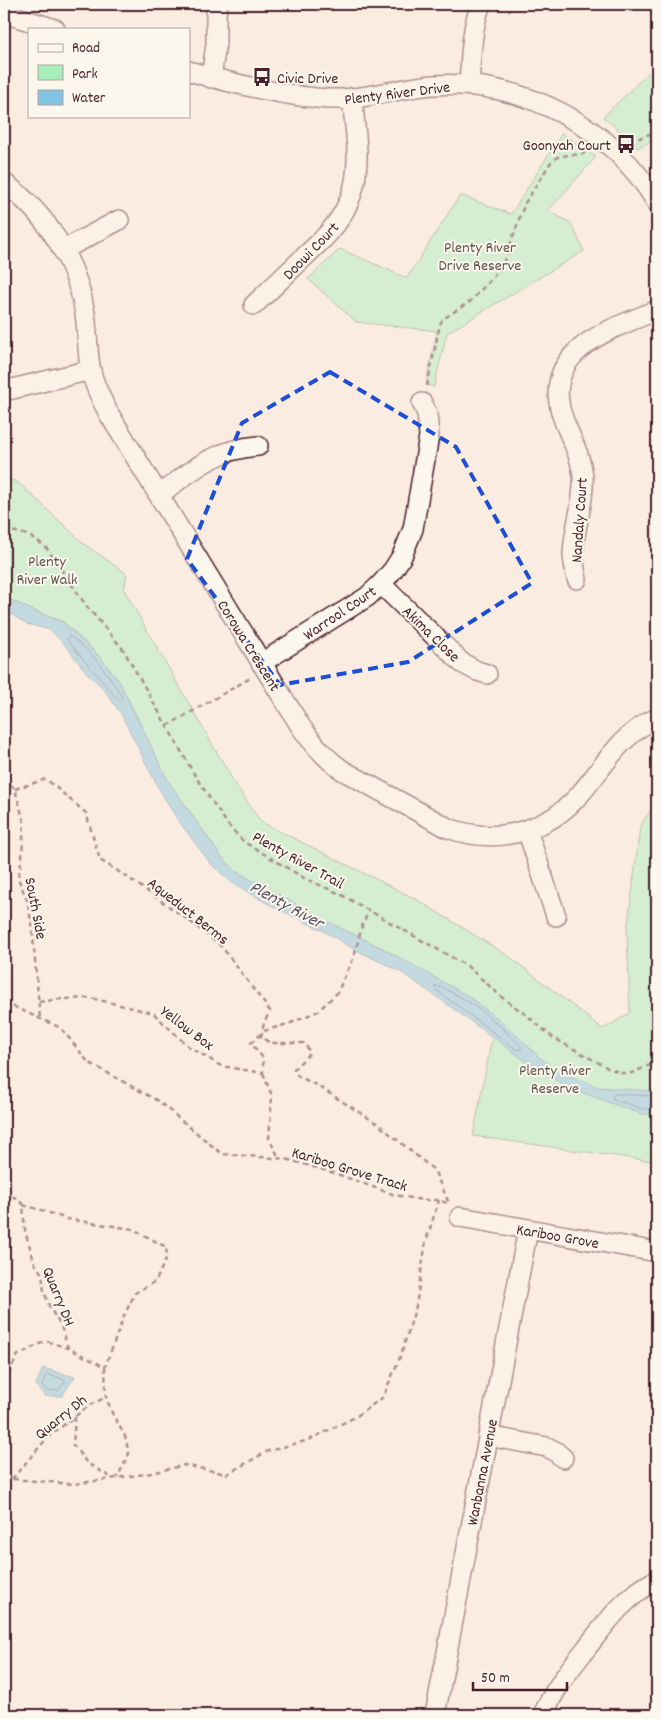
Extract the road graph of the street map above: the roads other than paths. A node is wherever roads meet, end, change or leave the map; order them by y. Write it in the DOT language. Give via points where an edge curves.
graph roads {
  1 [pos="481,4"];
  2 [pos="217,9"];
  3 [pos="4,12"];
  4 [pos="52,28"];
  5 [pos="200,74"];
  6 [pos="469,86"];
  7 [pos="352,98"];
  8 [pos="4,183"];
  9 [pos="657,203"];
  10 [pos="118,220"];
  11 [pos="63,250"];
  12 [pos="254,305"];
  13 [pos="657,310"];
  14 [pos="91,370"];
  15 [pos="4,391"];
  16 [pos="425,394"];
  17 [pos="258,446"];
  18 [pos="159,495"];
  19 [pos="577,579"];
  20 [pos="381,584"];
  21 [pos="259,669"];
  22 [pos="487,674"];
  23 [pos="657,718"];
  24 [pos="528,830"];
  25 [pos="556,916"];
  26 [pos="455,1208"];
  27 [pos="528,1229"];
  28 [pos="657,1252"];
  29 [pos="488,1436"];
  30 [pos="564,1458"];
  31 [pos="657,1580"];
  32 [pos="434,1715"];
  33 [pos="543,1715"];
  1 -- 6 [label="street" via="474,32"];
  2 -- 5 [label="street" via="207,37"];
  3 -- 4 [label="street"];
  5 -- 7 [label="street, Plenty River Drive" via="311,98"];
  6 -- 7 [label="street, Plenty River Drive" via="418,86"];
  6 -- 9 [label="street, Plenty River Drive" via="517,95 557,110 580,123 628,163"];
  7 -- 12 [label="street, Doowi Court" via="357,164 355,183 345,211 323,239"];
  8 -- 11 [label="street, Corowa Crescent" via="34,209"];
  10 -- 11 [label="street"];
  11 -- 14 [label="street, Corowa Crescent" via="81,294"];
  13 -- 19 [label="street, Nandaly Court" via="590,340 573,356 561,376 560,408 579,453 583,478 573,556"];
  14 -- 15 [label="street"];
  14 -- 18 [label="street, Corowa Crescent" via="109,414"];
  16 -- 20 [label="street, Warrool Court" via="430,436 413,529 402,556"];
  17 -- 18 [label="street" via="236,448 216,456"];
  18 -- 21 [label="street, Corowa Crescent"];
  20 -- 21 [label="street, Warrool Court"];
  20 -- 22 [label="street, Akima Close" via="462,663"];
  21 -- 24 [label="street, Corowa Crescent" via="320,753 342,770 460,832 490,836"];
  23 -- 24 [label="street, Corowa Crescent" via="637,729 616,748 568,805"];
  24 -- 25 [label="street"];
  26 -- 27 [label="street, Kariboo Grove"];
  27 -- 28 [label="street, Kariboo Grove"];
  27 -- 29 [label="street, Wanbanna Avenue"];
  29 -- 30 [label="street" via="547,1447"];
  29 -- 32 [label="street, Wanbanna Avenue"];
  31 -- 33 [label="street" via="637,1592 610,1617 559,1684"];
}
